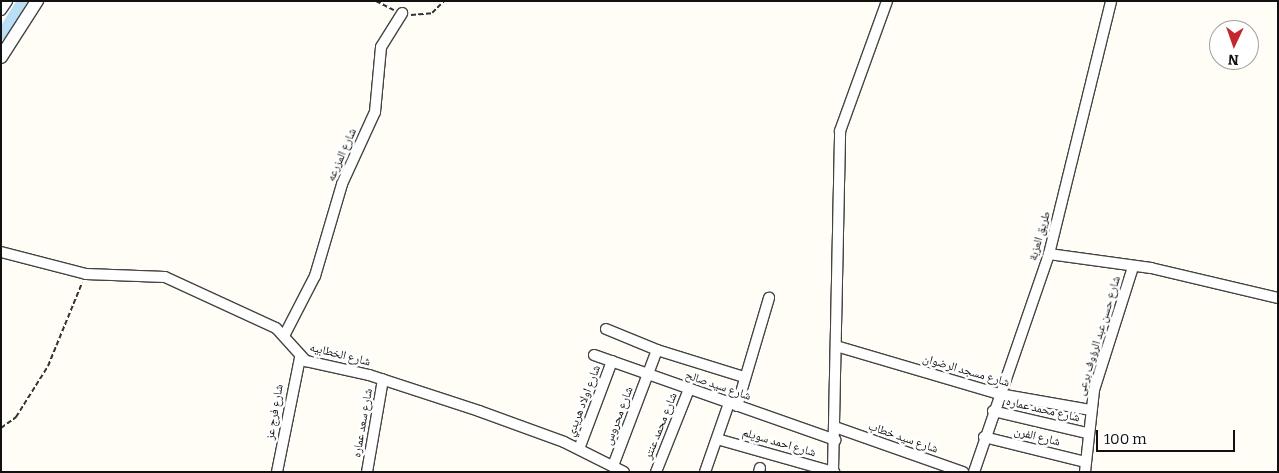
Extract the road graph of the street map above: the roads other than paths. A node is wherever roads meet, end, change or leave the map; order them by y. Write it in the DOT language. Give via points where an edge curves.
graph roads {
  1 [pos="7,1"];
  2 [pos="37,1"];
  3 [pos="887,1"];
  4 [pos="1111,1"];
  5 [pos="1,10"];
  6 [pos="402,12"];
  7 [pos="1,57"];
  8 [pos="1,252"];
  9 [pos="1049,254"];
  10 [pos="1134,267"];
  11 [pos="769,298"];
  12 [pos="1278,298"];
  13 [pos="606,329"];
  14 [pos="284,336"];
  15 [pos="836,346"];
  16 [pos="657,350"];
  17 [pos="594,355"];
  18 [pos="300,358"];
  19 [pos="612,362"];
  20 [pos="648,375"];
  21 [pos="744,377"];
  22 [pos="384,379"];
  23 [pos="689,389"];
  24 [pos="1000,394"];
  25 [pos="733,405"];
  26 [pos="1091,410"];
  27 [pos="993,411"];
  28 [pos="835,427"];
  29 [pos="1087,433"];
  30 [pos="984,437"];
  31 [pos="717,438"];
  32 [pos="835,440"];
  33 [pos="579,449"];
  34 [pos="613,466"];
  35 [pos="1085,467"];
  36 [pos="950,470"];
  37 [pos="277,472"];
  38 [pos="367,472"];
  39 [pos="624,472"];
  40 [pos="656,472"];
  41 [pos="705,472"];
  42 [pos="834,472"];
  43 [pos="963,472"];
  44 [pos="974,472"];
  1 -- 5 [label="street"];
  2 -- 7 [label="street"];
  3 -- 15 [label="street" via="840,131"];
  4 -- 9 [label="street, طريق العزبة"];
  6 -- 14 [label="street, شارع المزرعه" via="381,47 375,112 342,184 315,276"];
  8 -- 14 [label="street, شارع الخطابيه" via="86,274 164,277 271,325"];
  9 -- 10 [label="street"];
  9 -- 24 [label="street, طريق العزبة"];
  10 -- 12 [label="street"];
  10 -- 26 [label="street, شارع حسن عبد الرؤوف برعى"];
  11 -- 21 [label="street"];
  13 -- 16 [label="street"];
  14 -- 18 [label="street, شارع الخطابيه"];
  15 -- 24 [label="street, شارع مسجد الرضوان"];
  15 -- 28 [label="street"];
  16 -- 20 [label="street, شارع محروس"];
  16 -- 21 [label="street"];
  17 -- 19 [label="street, شارع سيد صالح"];
  18 -- 22 [label="street, شارع الخطابيه"];
  18 -- 37 [label="street, شارع فرج عز"];
  19 -- 20 [label="street, شارع سيد صالح"];
  19 -- 33 [label="street, شارع اولاد هريدي"];
  20 -- 23 [label="street, شارع سيد صالح"];
  20 -- 34 [label="street, شارع محروس"];
  21 -- 25 [label="street"];
  22 -- 33 [label="street, شارع الخطابيه"];
  22 -- 38 [label="street, شارع سعد عماره"];
  23 -- 25 [label="street, شارع سيد صالح"];
  23 -- 40 [label="street, شارع محمد عنتر"];
  24 -- 26 [label="street, شارع مسجد الرضوان"];
  24 -- 27 [label="street, طريق العزبة"];
  25 -- 31 [label="street"];
  25 -- 32 [label="street, شارع سيد صالح"];
  26 -- 29 [label="street, شارع حسن عبد الرؤوف برعى"];
  27 -- 29 [label="street, شارع محمد عماره"];
  27 -- 30 [label="street, طريق العزبة"];
  28 -- 32 [label="street"];
  28 -- 36 [label="street, شارع سيد خطاب"];
  29 -- 35 [label="street, شارع حسن عبد الرؤوف برعى"];
  30 -- 35 [label="street, شارع الفرن"];
  30 -- 44 [label="street, طريق العزبة"];
  31 -- 41 [label="street"];
  31 -- 42 [label="street, شارع احمد سويلم"];
  32 -- 42 [label="street"];
  33 -- 34 [label="street, شارع الخطابيه"];
  34 -- 39 [label="street, شارع الخطابيه"];
  36 -- 43 [label="street, شارع سيد خطاب"];
}
